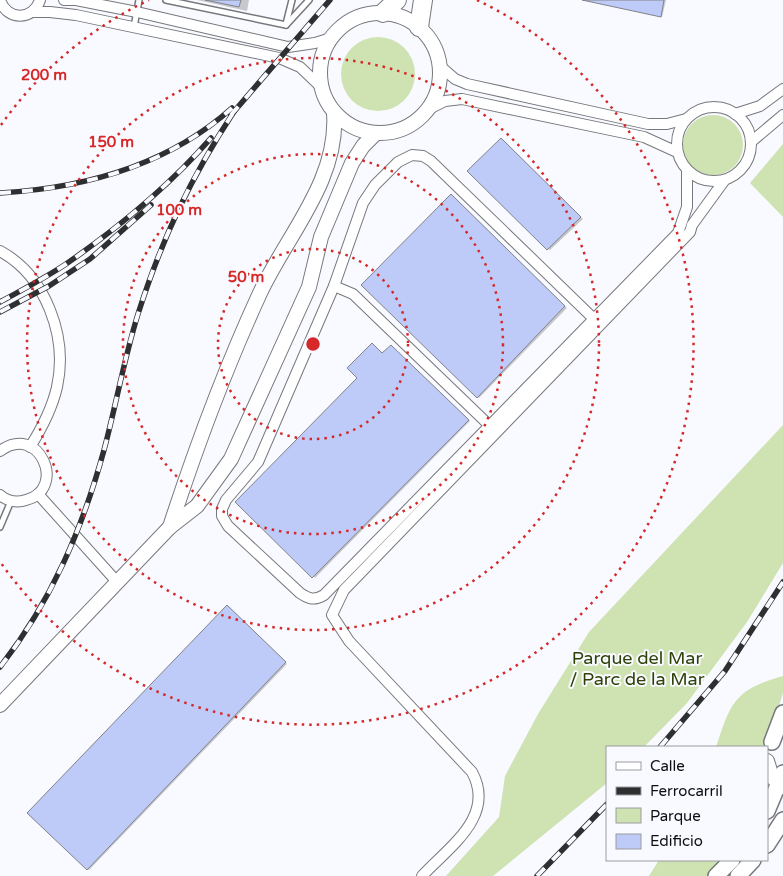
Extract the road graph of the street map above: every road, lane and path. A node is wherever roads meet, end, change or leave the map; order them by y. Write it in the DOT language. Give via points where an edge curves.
graph roads {
  1 [pos="40,0"];
  2 [pos="64,0"];
  3 [pos="76,0"];
  4 [pos="139,0"];
  5 [pos="166,0"];
  6 [pos="292,0"];
  7 [pos="309,0"];
  8 [pos="397,0"];
  9 [pos="423,0"];
  10 [pos="0,1"];
  11 [pos="32,12"];
  12 [pos="137,12"];
  13 [pos="383,13"];
  14 [pos="286,25"];
  15 [pos="134,27"];
  16 [pos="419,27"];
  17 [pos="331,38"];
  18 [pos="440,66"];
  19 [pos="321,87"];
  20 [pos="783,89"];
  21 [pos="427,110"];
  22 [pos="334,113"];
  23 [pos="735,114"];
  24 [pos="783,115"];
  25 [pos="686,119"];
  26 [pos="376,133"];
  27 [pos="752,142"];
  28 [pos="677,152"];
  29 [pos="687,171"];
  30 [pos="724,181"];
  31 [pos="692,225"];
  32 [pos="678,232"];
  33 [pos="0,251"];
  34 [pos="334,286"];
  35 [pos="593,318"];
  36 [pos="489,425"];
  37 [pos="30,447"];
  38 [pos="0,451"];
  39 [pos="38,494"];
  40 [pos="0,495"];
  41 [pos="11,501"];
  42 [pos="0,527"];
  43 [pos="170,527"];
  44 [pos="118,583"];
  45 [pos="0,705"];
  46 [pos="783,713"];
  47 [pos="774,744"];
  48 [pos="768,766"];
  49 [pos="782,782"];
  50 [pos="768,809"];
  51 [pos="783,820"];
  52 [pos="768,843"];
  53 [pos="731,861"];
  54 [pos="752,861"];
  55 [pos="422,876"];
  56 [pos="716,876"];
  57 [pos="738,876"];
  1 -- 11 [label="street"];
  2 -- 3 [label="street"];
  3 -- 12 [label="street"];
  4 -- 12 [label="lane"];
  5 -- 14 [label="lane"];
  6 -- 14 [label="lane"];
  7 -- 14 [label="lane"];
  8 -- 13 [label="highway"];
  9 -- 16 [label="highway"];
  10 -- 11 [label="street" via="13,15"];
  11 -- 15 [label="street" via="76,15"];
  12 -- 15 [label="lane"];
  12 -- 17 [label="street" via="288,47"];
  13 -- 16 [label="street" via="402,17"];
  13 -- 17 [label="street" via="357,18 345,24"];
  15 -- 19 [label="street" via="279,58 300,67"];
  16 -- 18 [label="street" via="429,38"];
  17 -- 19 [label="street" via="323,53"];
  18 -- 21 [label="street" via="435,97"];
  18 -- 25 [label="street" via="467,84 648,124"];
  19 -- 22 [label="street"];
  20 -- 23 [label="street" via="760,106"];
  21 -- 26 [label="street" via="413,123 395,131"];
  21 -- 28 [label="street" via="445,101 462,99 644,137"];
  22 -- 26 [label="street" via="360,130"];
  22 -- 43 [label="street" via="336,134 315,197 277,258 216,395"];
  23 -- 25 [label="street" via="723,108 709,107"];
  23 -- 27 [label="street" via="746,126"];
  24 -- 27 [label="street"];
  25 -- 28 [label="street" via="678,134"];
  26 -- 43 [label="street" via="352,163 321,237 309,287 235,451 198,506"];
  27 -- 30 [label="street" via="744,166"];
  28 -- 29 [label="street"];
  29 -- 30 [label="street" via="711,182"];
  29 -- 32 [label="street" via="687,206"];
  30 -- 31 [label="street"];
  31 -- 32 [label="street"];
  31 -- 55 [label="street" via="690,232 660,264 344,590 332,615 349,641 472,772 479,784 481,798 470,825"];
  32 -- 35 [label="street"];
  33 -- 37 [label="street" via="21,265 39,289 56,325 60,345 57,387 47,416"];
  34 -- 35 [label="street" via="363,203 398,162 412,155 423,156"];
  34 -- 36 [label="street" via="353,294"];
  34 -- 36 [label="street" via="258,462 222,509 228,526 300,593 309,599 324,595"];
  35 -- 36 [label="street"];
  37 -- 38 [label="street" via="13,445"];
  37 -- 39 [label="street" via="38,452 47,468 47,478"];
  39 -- 41 [label="street" via="30,499"];
  39 -- 44 [label="street"];
  40 -- 41 [label="street"];
  41 -- 42 [label="lane"];
  43 -- 44 [label="street"];
  44 -- 45 [label="street"];
  46 -- 47 [label="main road"];
  48 -- 49 [label="street" via="769,772"];
  49 -- 50 [label="main road"];
  51 -- 52 [label="main road"];
  53 -- 56 [label="main road"];
  54 -- 57 [label="main road"];
}
